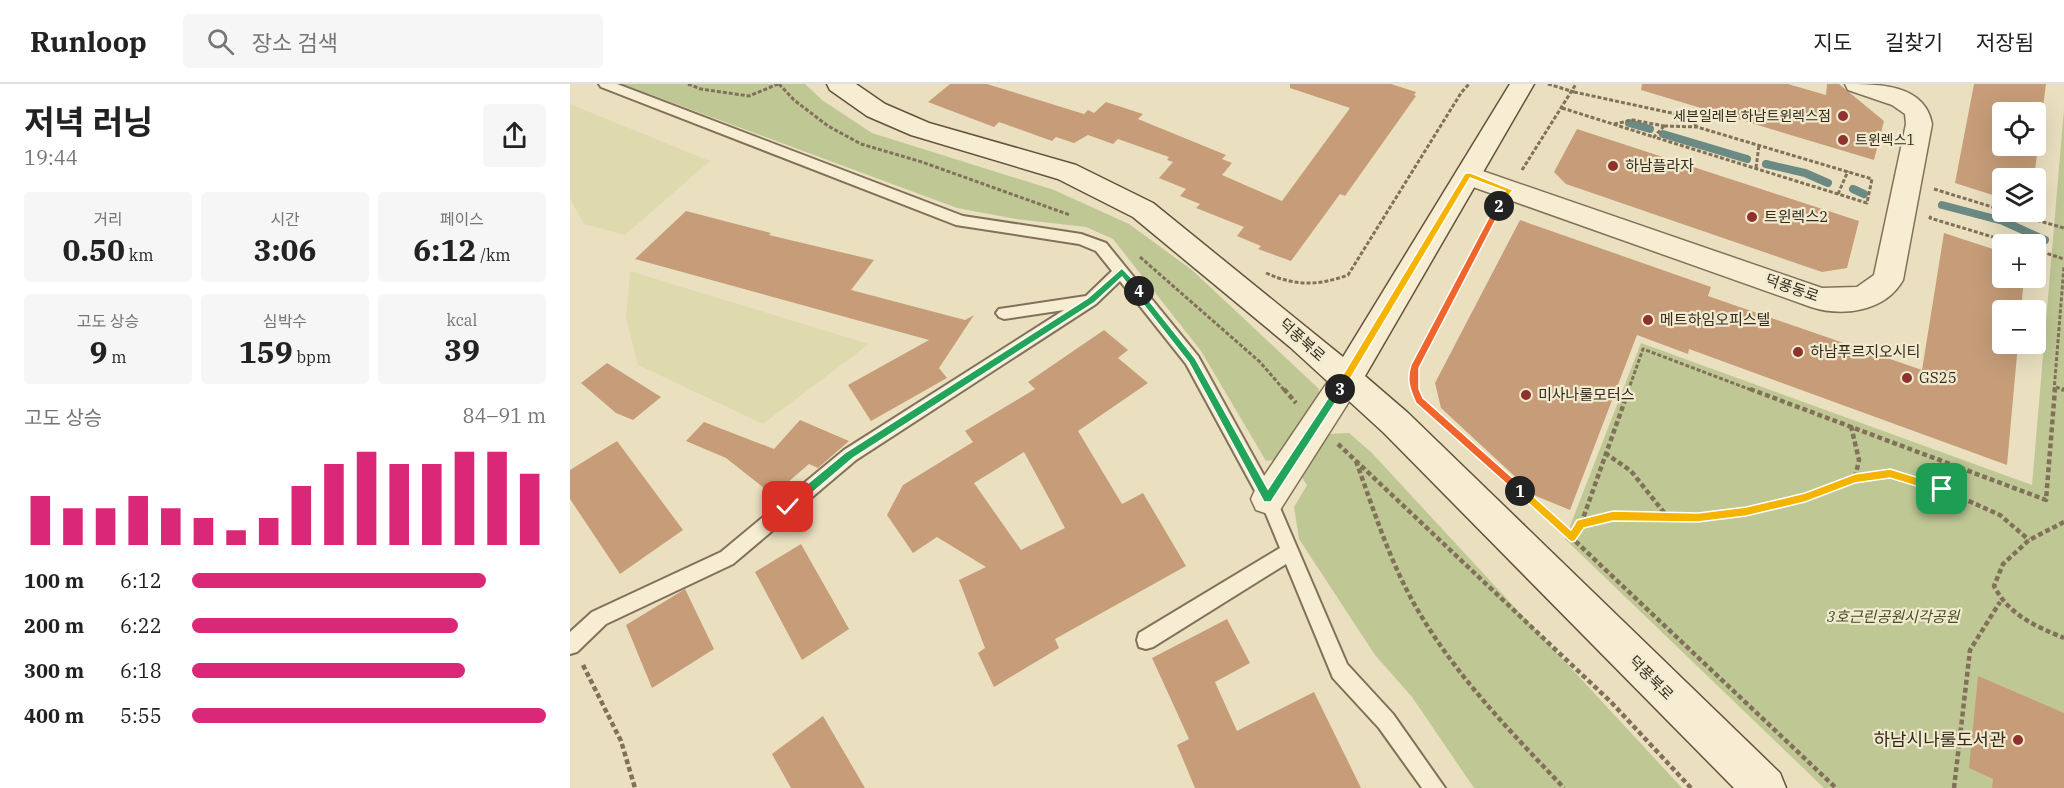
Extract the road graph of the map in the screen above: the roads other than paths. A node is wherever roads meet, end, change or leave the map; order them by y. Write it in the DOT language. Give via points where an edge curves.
graph roads {
  1 [pos="605,84"];
  2 [pos="839,84"];
  3 [pos="1522,84"];
  4 [pos="1857,84"];
  5 [pos="1468,175"];
  6 [pos="1122,271"];
  7 [pos="1091,300"];
  8 [pos="1004,313"];
  9 [pos="1346,380"];
  10 [pos="1268,499"];
  11 [pos="1290,552"];
  12 [pos="1146,639"];
  13 [pos="571,644"];
  14 [pos="1435,788"];
  15 [pos="1765,788"];
  1 -- 6 [label="lane" via="961,221 1081,239 1101,247"];
  2 -- 9 [label="street, 덕풍북로" via="876,110 920,129 1067,172 1143,210 1302,338"];
  3 -- 5 [label="street"];
  4 -- 5 [label="street, 덕풍동로" via="1901,99 1917,111 1919,124 1888,280 1875,293 1851,301 1821,299"];
  5 -- 9 [label="street"];
  6 -- 7 [label="lane"];
  6 -- 10 [label="lane" via="1192,360"];
  7 -- 8 [label="lane"];
  7 -- 13 [label="lane" via="850,455 727,558 599,618"];
  9 -- 10 [label="street"];
  9 -- 15 [label="street, 덕풍북로" via="1396,423"];
  10 -- 11 [label="lane"];
  11 -- 12 [label="lane"];
  11 -- 14 [label="lane" via="1340,671 1386,721"];
}
